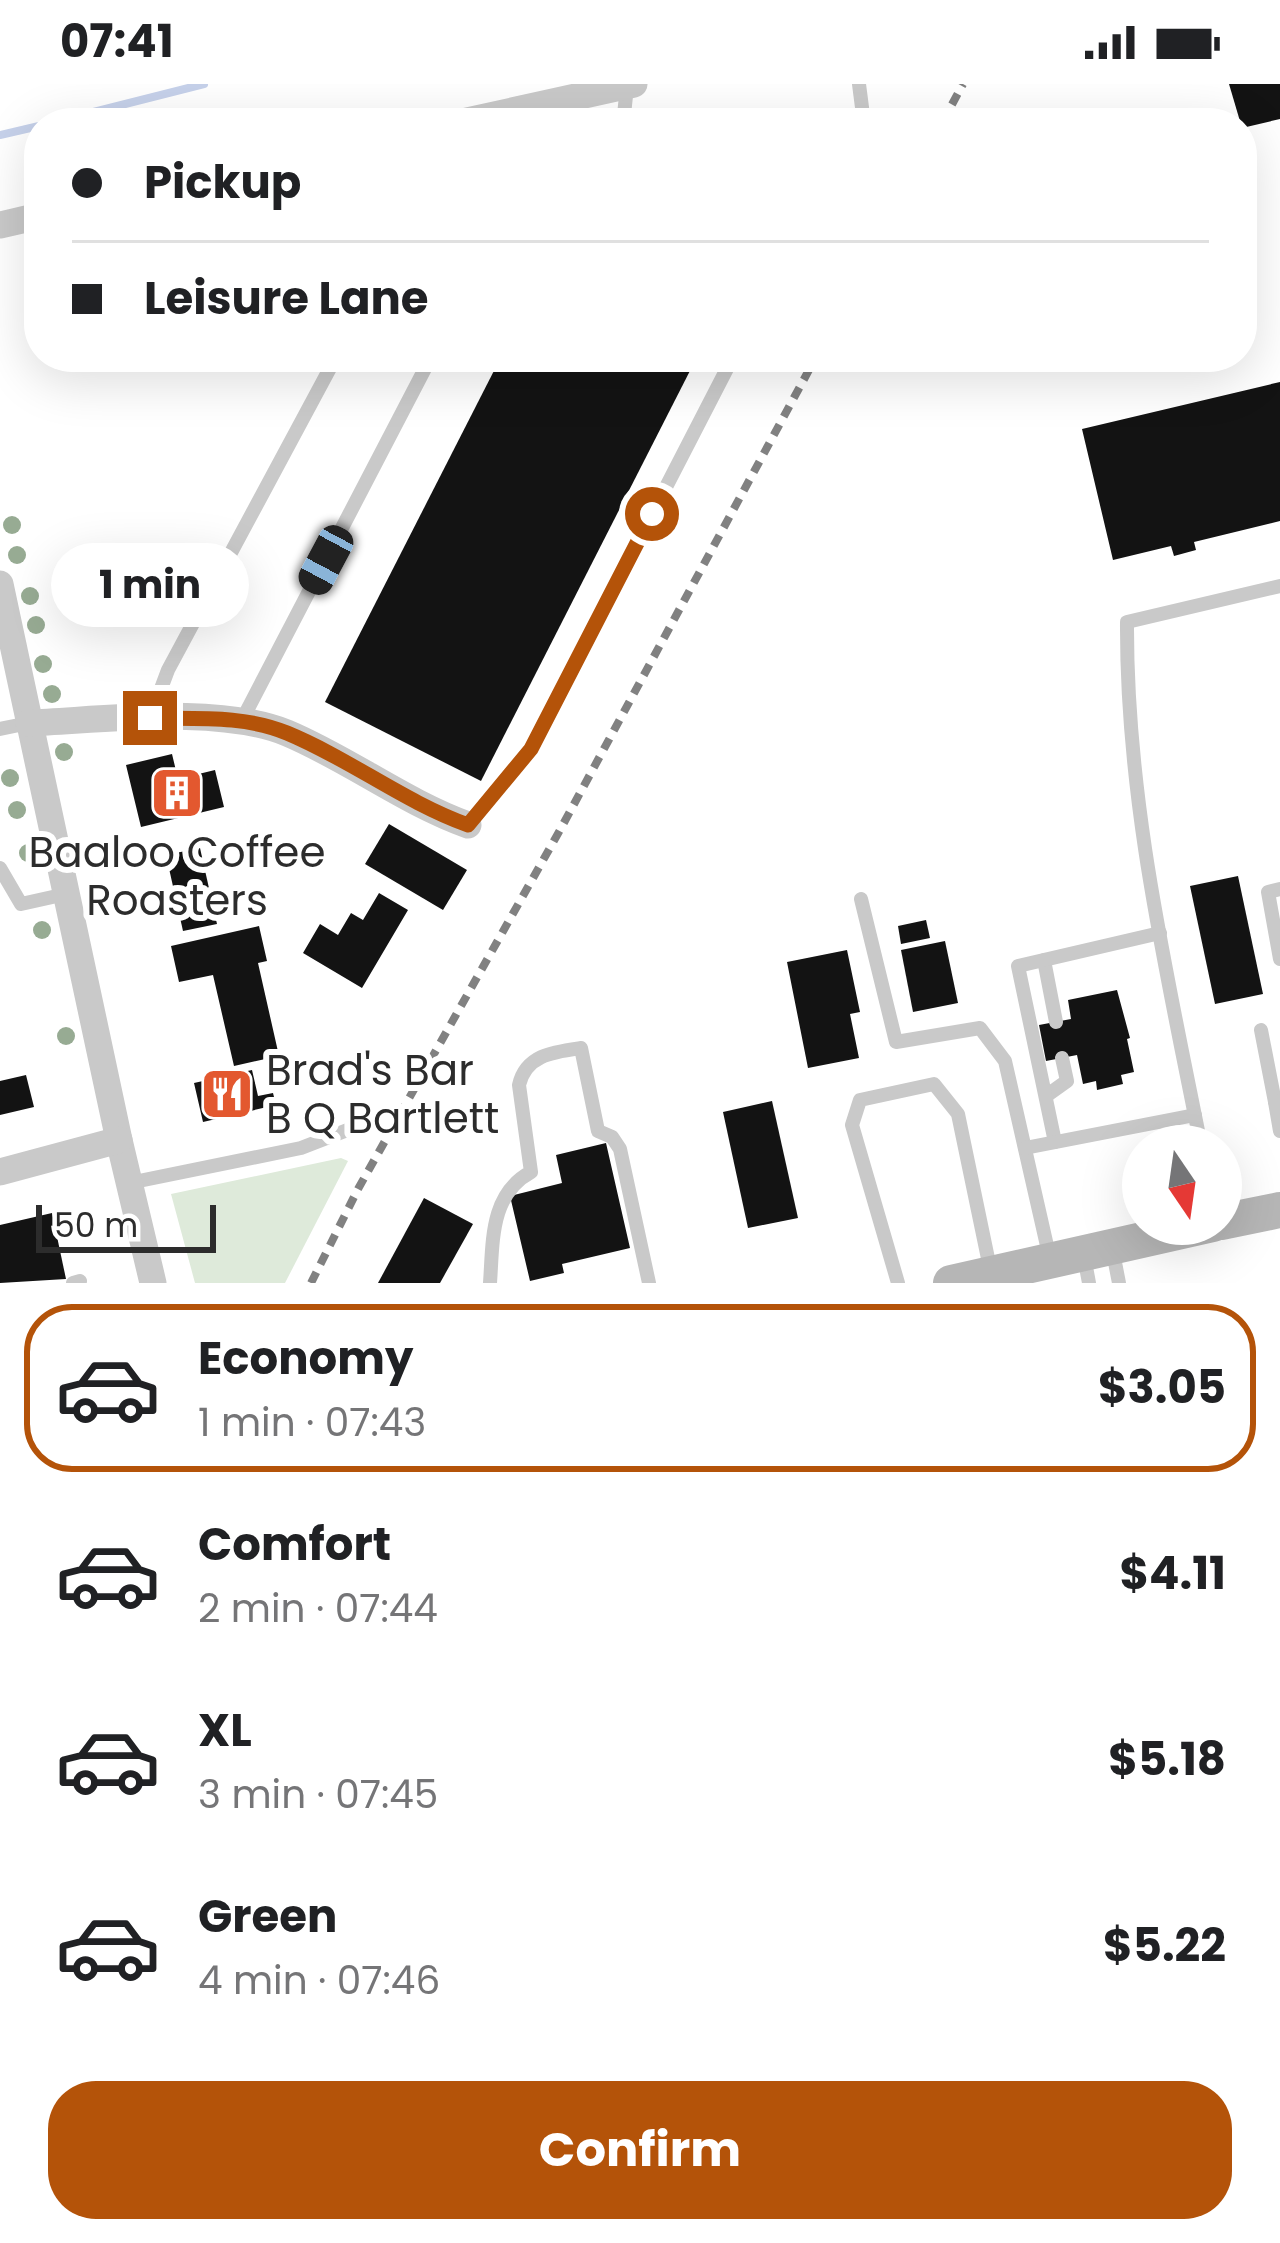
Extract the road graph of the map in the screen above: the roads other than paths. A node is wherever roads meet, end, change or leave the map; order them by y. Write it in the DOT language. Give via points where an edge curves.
graph roads {
  1 [pos="630,85"];
  2 [pos="526,108"];
  3 [pos="328,372"];
  4 [pos="423,372"];
  5 [pos="725,372"];
  6 [pos="1280,586"];
  7 [pos="1,589"];
  8 [pos="150,718"];
  9 [pos="241,722"];
  10 [pos="29,723"];
  11 [pos="0,729"];
  12 [pos="468,825"];
  13 [pos="0,868"];
  14 [pos="1280,890"];
  15 [pos="66,894"];
  16 [pos="861,899"];
  17 [pos="1160,933"];
  18 [pos="1280,959"];
  19 [pos="1044,960"];
  20 [pos="1056,1022"];
  21 [pos="1261,1030"];
  22 [pos="1062,1058"];
  23 [pos="1046,1096"];
  24 [pos="1277,1102"];
  25 [pos="1195,1115"];
  26 [pos="1197,1125"];
  27 [pos="350,1129"];
  28 [pos="1280,1131"];
  29 [pos="119,1140"];
  30 [pos="1055,1142"];
  31 [pos="1024,1148"];
  32 [pos="0,1172"];
  33 [pos="129,1183"];
  34 [pos="1279,1216"];
  35 [pos="1242,1220"];
  36 [pos="1135,1245"];
  37 [pos="1083,1259"];
  38 [pos="991,1273"];
  39 [pos="153,1283"];
  40 [pos="490,1283"];
  41 [pos="649,1283"];
  42 [pos="898,1283"];
  43 [pos="951,1283"];
  44 [pos="1119,1283"];
  1 -- 2 [label="street"];
  3 -- 8 [label="lane"];
  4 -- 9 [label="lane"];
  5 -- 12 [label="lane" via="531,749"];
  6 -- 17 [label="lane" via="1127,622 1126,708"];
  7 -- 10 [label="street"];
  8 -- 9 [label="street"];
  8 -- 10 [label="street"];
  9 -- 12 [label="street" via="285,732"];
  10 -- 11 [label="lane"];
  10 -- 15 [label="street"];
  13 -- 15 [label="lane" via="21,904"];
  14 -- 18 [label="lane" via="1268,892"];
  15 -- 29 [label="street"];
  16 -- 31 [label="lane" via="896,1042 980,1028 1005,1061"];
  17 -- 19 [label="lane"];
  17 -- 25 [label="lane"];
  19 -- 20 [label="lane"];
  19 -- 23 [label="lane" via="1018,966"];
  21 -- 24 [label="lane"];
  22 -- 23 [label="lane" via="1067,1082"];
  23 -- 30 [label="lane"];
  24 -- 28 [label="lane"];
  25 -- 26 [label="lane"];
  25 -- 30 [label="lane"];
  27 -- 33 [label="lane" via="301,1148"];
  29 -- 32 [label="street"];
  29 -- 33 [label="street"];
  30 -- 31 [label="lane"];
  31 -- 37 [label="lane"];
  33 -- 39 [label="street"];
  34 -- 35 [label="main road"];
  36 -- 37 [label="main road"];
  37 -- 38 [label="main road"];
  37 -- 44 [label="lane"];
  38 -- 42 [label="lane" via="958,1114 934,1084 860,1100 852,1125"];
  38 -- 43 [label="main road"];
  40 -- 41 [label="lane" via="494,1219 513,1182 531,1172 522,1072 535,1060 580,1048 598,1131 620,1149"];
}
